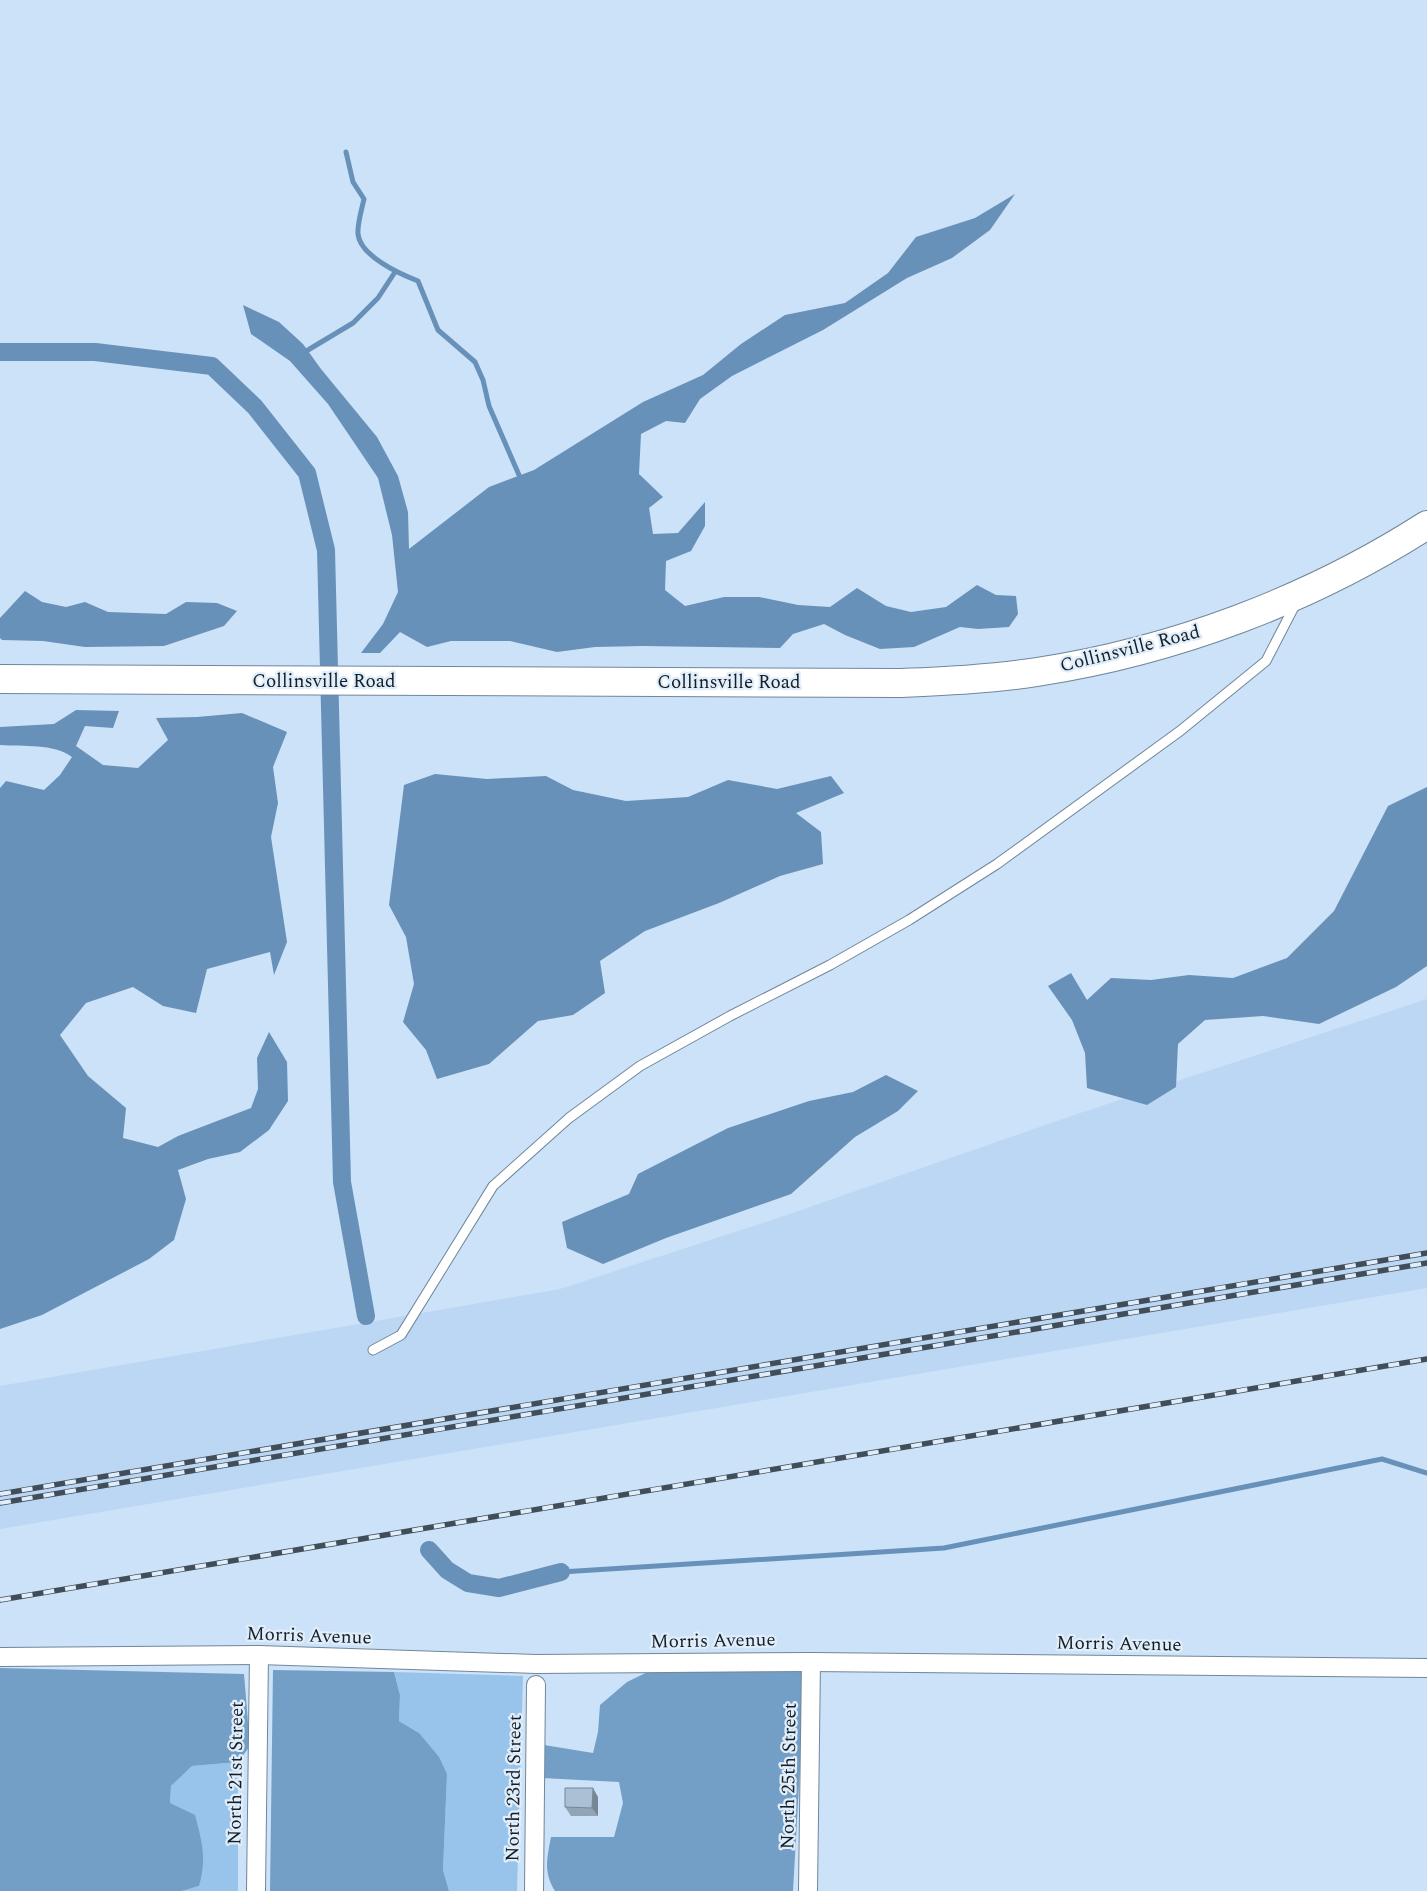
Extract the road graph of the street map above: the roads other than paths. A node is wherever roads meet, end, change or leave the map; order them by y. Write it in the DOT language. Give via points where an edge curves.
graph roads {
  1 [pos="1427,525"];
  2 [pos="1300,594"];
  3 [pos="0,679"];
  4 [pos="373,1350"];
  5 [pos="259,1655"];
  6 [pos="0,1657"];
  7 [pos="811,1662"];
  8 [pos="1427,1668"];
  9 [pos="536,1685"];
  10 [pos="256,1891"];
  11 [pos="534,1891"];
  12 [pos="808,1891"];
  1 -- 2 [label="main road, Collinsville Road"];
  2 -- 3 [label="main road, Collinsville Road" via="1219,626 1110,658 970,680 901,683"];
  2 -- 4 [label="lane" via="1266,661 1088,800 909,920 640,1066 569,1118 493,1186 401,1336"];
  5 -- 6 [label="street, Morris Avenue"];
  5 -- 7 [label="street, Morris Avenue" via="536,1664"];
  5 -- 10 [label="street, North 21st Street"];
  7 -- 8 [label="street, Morris Avenue"];
  7 -- 12 [label="street, North 25th Street"];
  9 -- 11 [label="street, North 23rd Street"];
}
